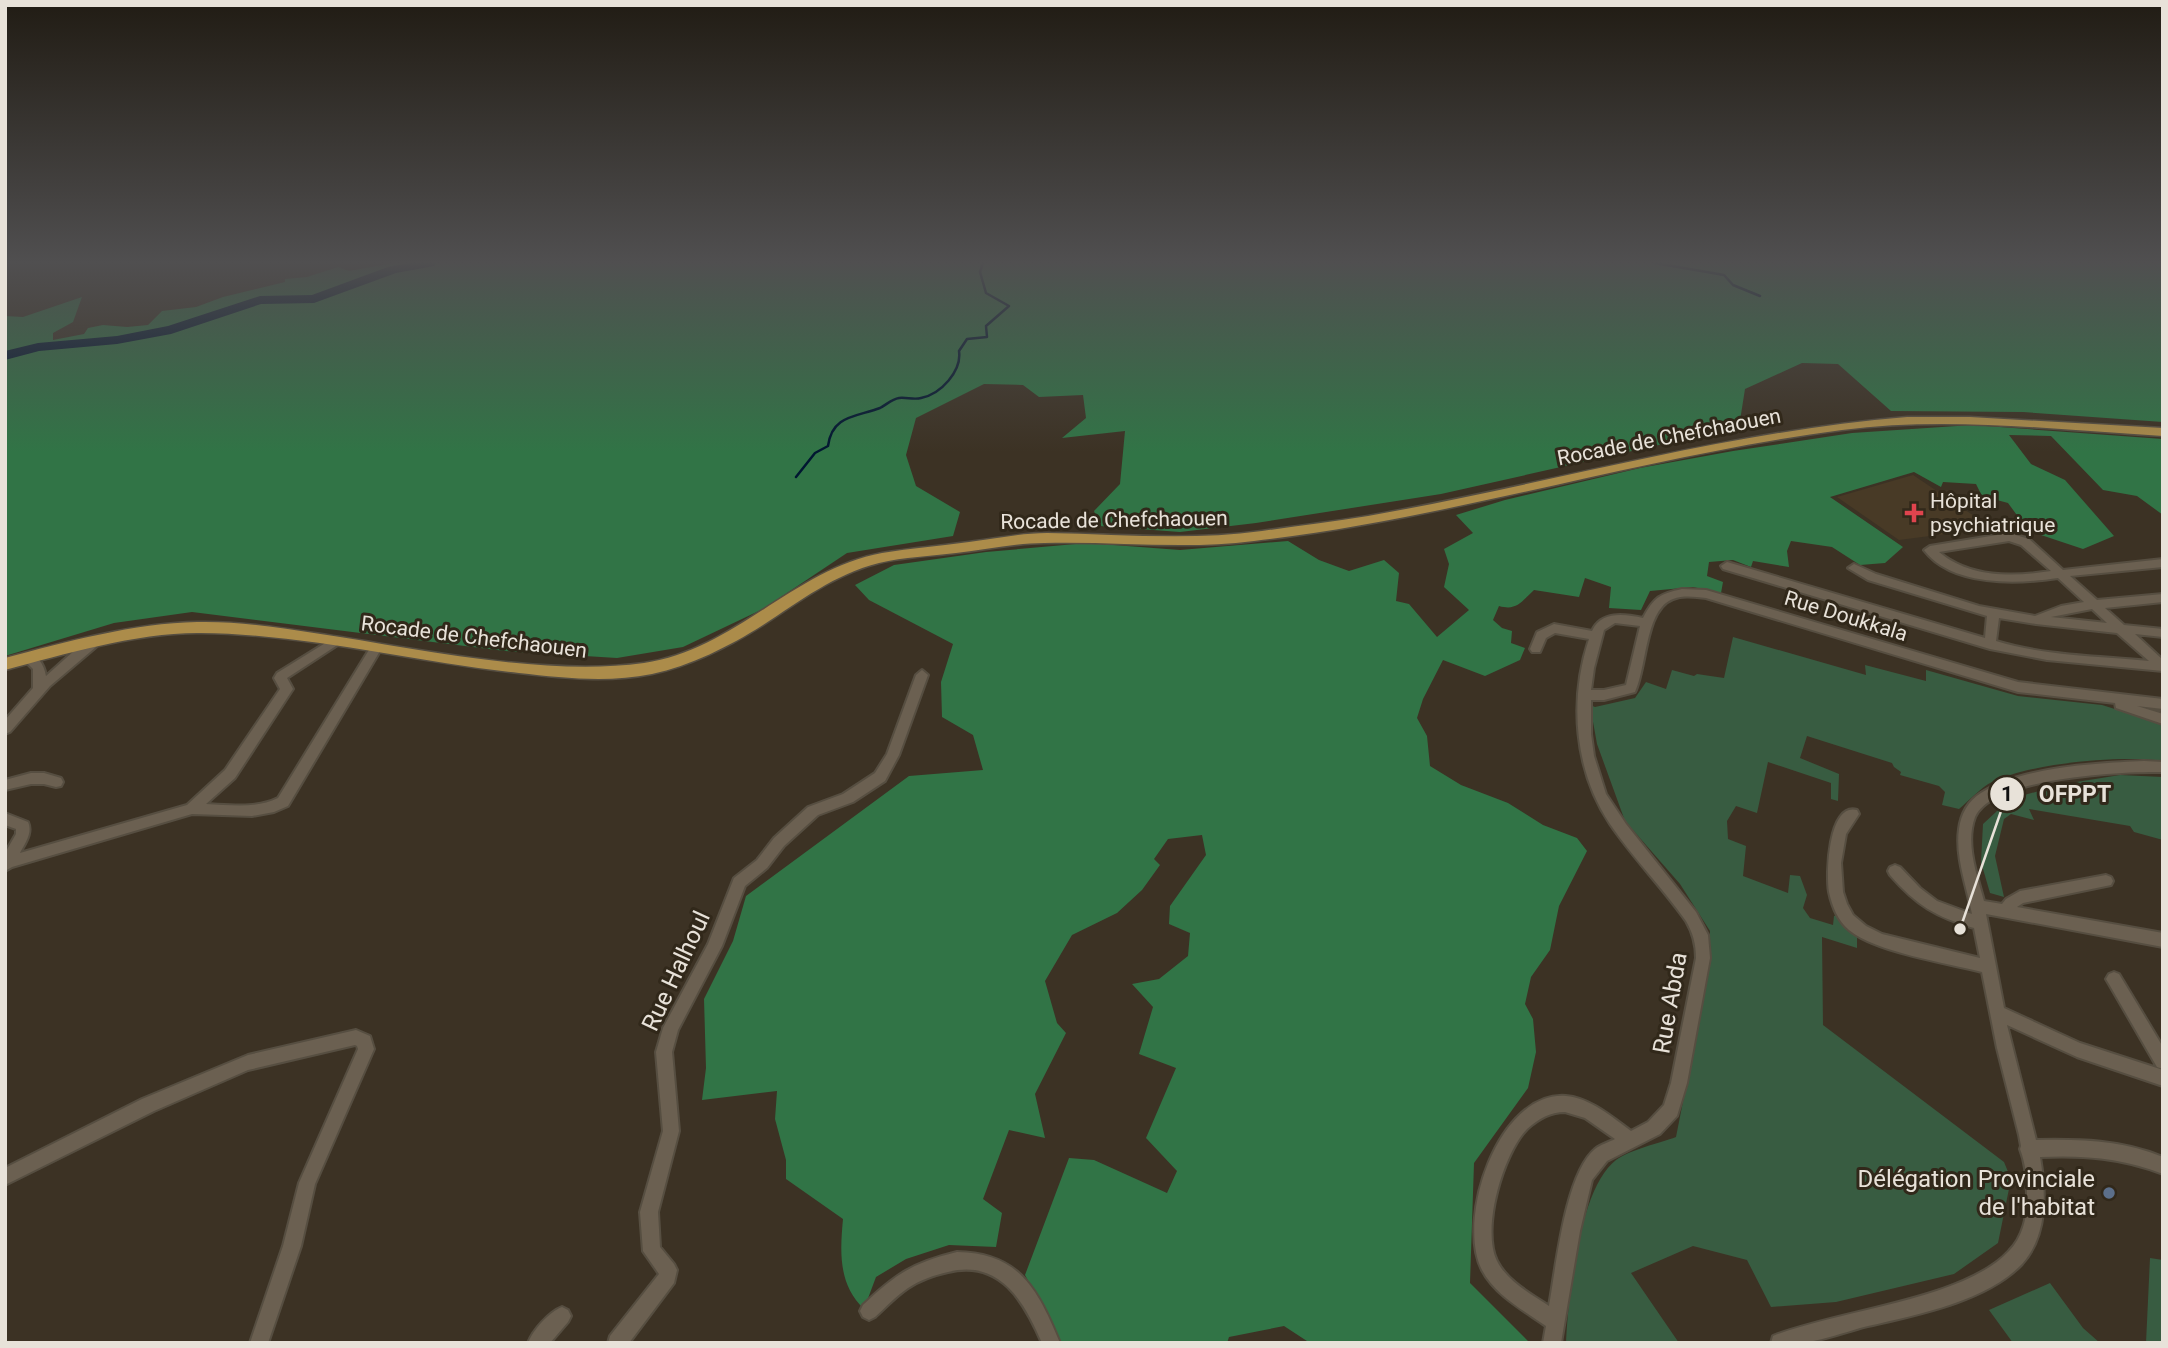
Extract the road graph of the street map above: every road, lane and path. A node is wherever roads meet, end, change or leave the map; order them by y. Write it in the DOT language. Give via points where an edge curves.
graph roads {
  1 [pos="2163,432"];
  2 [pos="2163,563"];
  3 [pos="1727,566"];
  4 [pos="1854,569"];
  5 [pos="2058,574"];
  6 [pos="2163,598"];
  7 [pos="2095,606"];
  8 [pos="1993,614"];
  9 [pos="2036,620"];
  10 [pos="1648,623"];
  11 [pos="2123,630"];
  12 [pos="2163,634"];
  13 [pos="1595,636"];
  14 [pos="335,641"];
  15 [pos="92,644"];
  16 [pos="1990,645"];
  17 [pos="376,648"];
  18 [pos="1536,649"];
  19 [pos="27,657"];
  20 [pos="5,664"];
  21 [pos="2163,667"];
  22 [pos="922,675"];
  23 [pos="39,687"];
  24 [pos="1585,695"];
  25 [pos="2101,698"];
  26 [pos="2163,704"];
  27 [pos="2163,719"];
  28 [pos="5,729"];
  29 [pos="2163,767"];
  30 [pos="56,782"];
  31 [pos="5,785"];
  32 [pos="191,809"];
  33 [pos="1853,814"];
  34 [pos="5,819"];
  35 [pos="6,865"];
  36 [pos="1895,870"];
  37 [pos="2106,881"];
  38 [pos="1977,906"];
  39 [pos="2006,911"];
  40 [pos="1980,923"];
  41 [pos="2163,940"];
  42 [pos="1989,967"];
  43 [pos="2114,979"];
  44 [pos="1997,1012"];
  45 [pos="2163,1062"];
  46 [pos="2163,1077"];
  47 [pos="1630,1140"];
  48 [pos="2028,1149"];
  49 [pos="2163,1166"];
  50 [pos="5,1177"];
  51 [pos="869,1311"];
  52 [pos="562,1316"];
  53 [pos="1556,1322"];
  54 [pos="258,1343"];
  55 [pos="537,1343"];
  56 [pos="617,1343"];
  57 [pos="1051,1343"];
  58 [pos="1552,1343"];
  59 [pos="1780,1343"];
  1 -- 17 [label="main road, Rocade de Chefchaouen" via="1970,421 1845,426 1700,449 1369,520 1264,535 1193,542 1040,538 879,558 830,575 750,626 684,659 620,672 572,673"];
  2 -- 5 [label="street"];
  3 -- 16 [label="street"];
  4 -- 8 [label="street"];
  5 -- 5 [label="street" via="2025,542 2009,537 1930,550 1953,566 2000,580"];
  5 -- 7 [label="street"];
  6 -- 7 [label="street"];
  7 -- 9 [label="street" via="2050,612"];
  7 -- 11 [label="street"];
  8 -- 9 [label="street"];
  8 -- 16 [label="street"];
  9 -- 11 [label="street"];
  10 -- 13 [label="street" via="1607,620"];
  10 -- 24 [label="street, Rue Doukkala" via="1631,689"];
  10 -- 25 [label="street, Rue Doukkala" via="1661,597 1680,592 1706,594 2011,685"];
  11 -- 12 [label="street"];
  11 -- 21 [label="street"];
  13 -- 18 [label="street" via="1554,628 1541,635"];
  13 -- 24 [label="street, Rue Abda"];
  14 -- 15 [label="main road, Rocade de Chefchaouen" via="197,627"];
  14 -- 17 [label="main road, Rocade de Chefchaouen"];
  14 -- 32 [label="street" via="279,678 287,689 230,774"];
  15 -- 19 [label="main road, Rocade de Chefchaouen"];
  15 -- 23 [label="street"];
  16 -- 21 [label="street" via="2039,655"];
  17 -- 32 [label="street" via="283,802 261,811"];
  19 -- 20 [label="main road, Rocade de Chefchaouen"];
  19 -- 23 [label="street" via="40,669"];
  22 -- 56 [label="street, Rue Halhoul" via="893,755 880,776 848,798 813,811 738,882 715,946 671,1028 664,1052 671,1131 649,1212 652,1251 668,1270 668,1277"];
  23 -- 28 [label="street"];
  24 -- 47 [label="street, Rue Abda" via="1584,740 1599,793 1619,826 1693,917 1703,943 1676,1098 1665,1119"];
  25 -- 26 [label="street, Rue Doukkala"];
  25 -- 27 [label="street"];
  29 -- 38 [label="street" via="2093,768 2010,786 1984,797 1972,809 1966,830"];
  30 -- 31 [label="street" via="33,778"];
  32 -- 35 [label="street"];
  33 -- 42 [label="street" via="1838,835 1835,877 1837,897 1849,921 1880,940"];
  34 -- 35 [label="street" via="23,826"];
  36 -- 40 [label="street" via="1926,904"];
  37 -- 39 [label="street" via="2020,897"];
  38 -- 39 [label="street"];
  38 -- 40 [label="street"];
  39 -- 41 [label="street"];
  40 -- 42 [label="street"];
  42 -- 44 [label="street"];
  43 -- 45 [label="street"];
  44 -- 46 [label="street" via="2089,1054"];
  44 -- 48 [label="street"];
  47 -- 53 [label="street, Rue Abda" via="1601,1155 1585,1176"];
  47 -- 53 [label="street" via="1592,1115 1562,1104 1541,1110 1517,1128 1497,1168 1481,1235 1485,1257 1500,1279"];
  48 -- 49 [label="street" via="2109,1149"];
  48 -- 59 [label="street" via="2034,1170 2035,1213 2031,1233 2012,1262 1981,1283"];
  50 -- 54 [label="street" via="148,1105 237,1067 318,1044 356,1037 364,1041 366,1049 307,1183 292,1246"];
  51 -- 57 [label="street" via="905,1279 950,1262 983,1261 1007,1273 1025,1292"];
  52 -- 55 [label="street"];
  53 -- 58 [label="street, Rue Abda"];
}
